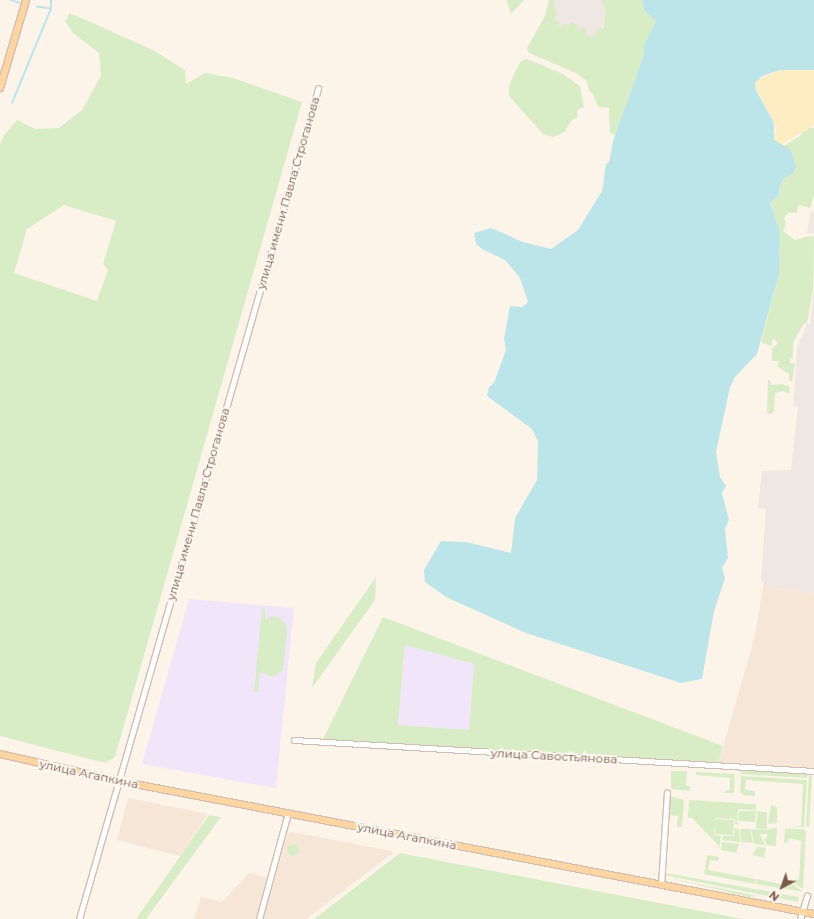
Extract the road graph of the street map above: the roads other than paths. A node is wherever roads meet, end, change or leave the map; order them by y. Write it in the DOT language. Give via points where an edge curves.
graph roads {
  1 [pos="26,0"];
  2 [pos="0,88"];
  3 [pos="318,89"];
  4 [pos="294,740"];
  5 [pos="0,754"];
  6 [pos="814,771"];
  7 [pos="119,781"];
  8 [pos="667,793"];
  9 [pos="288,813"];
  10 [pos="661,885"];
  11 [pos="807,896"];
  12 [pos="802,912"];
  13 [pos="814,914"];
  14 [pos="80,919"];
  15 [pos="259,919"];
  16 [pos="800,919"];
  1 -- 2 [label="main road"];
  3 -- 7 [label="street, улица имени Павла Строганова"];
  4 -- 6 [label="street, улица Савостьянова"];
  5 -- 7 [label="main road, улица Агапкина"];
  7 -- 9 [label="main road, улица Агапкина"];
  7 -- 14 [label="street, улица имени Павла Строганова"];
  8 -- 10 [label="street"];
  9 -- 10 [label="main road, улица Агапкина"];
  9 -- 15 [label="street"];
  10 -- 12 [label="main road, улица Агапкина"];
  11 -- 12 [label="street"];
  12 -- 13 [label="main road, улица Агапкина"];
  12 -- 16 [label="street"];
}
